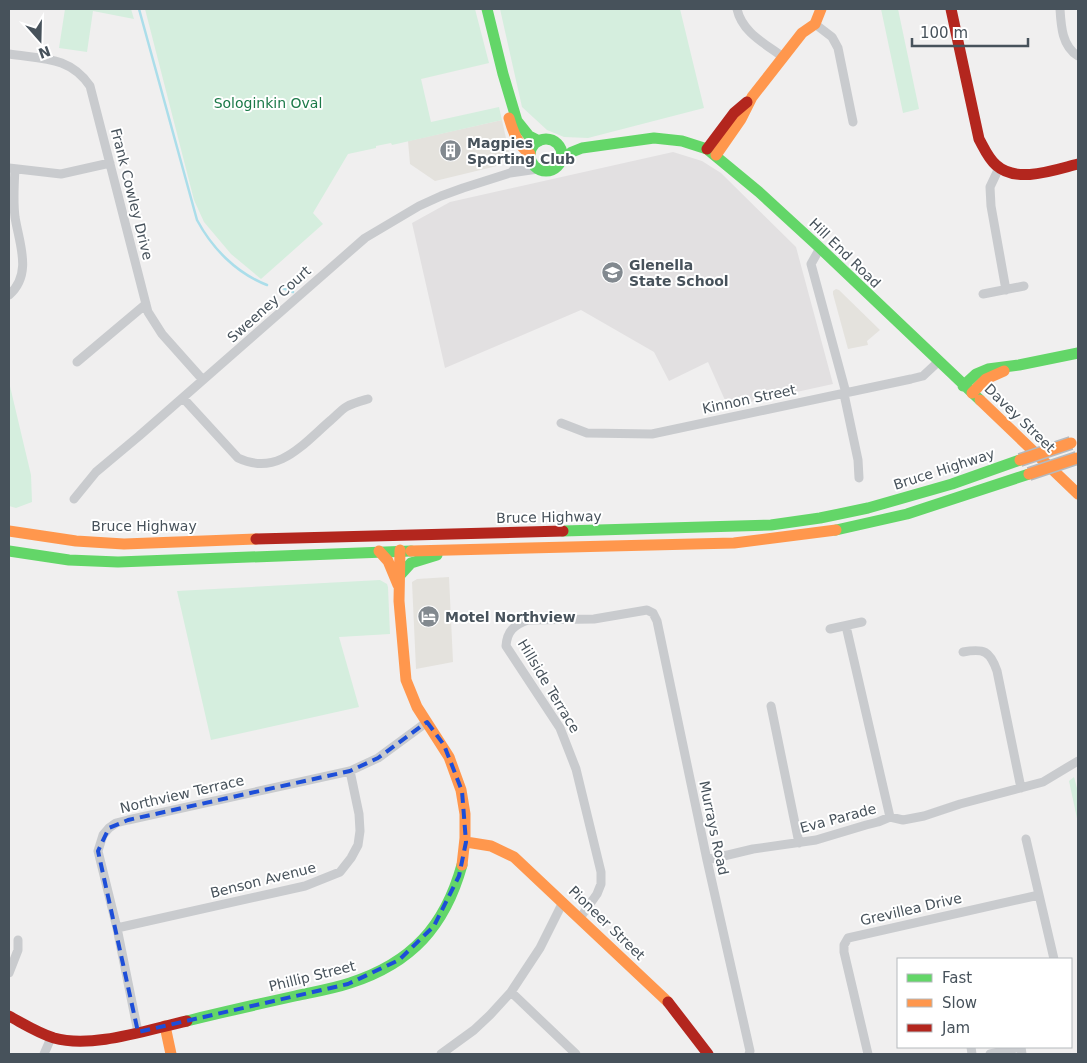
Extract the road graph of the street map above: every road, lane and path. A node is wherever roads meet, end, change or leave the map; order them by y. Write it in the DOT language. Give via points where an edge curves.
graph roads {
  1 [pos="487,9"];
  2 [pos="736,9"];
  3 [pos="820,9"];
  4 [pos="951,9"];
  5 [pos="1060,9"];
  6 [pos="815,24"];
  7 [pos="9,54"];
  8 [pos="1078,56"];
  9 [pos="783,57"];
  10 [pos="503,74"];
  11 [pos="853,122"];
  12 [pos="539,141"];
  13 [pos="555,142"];
  14 [pos="582,148"];
  15 [pos="711,152"];
  16 [pos="530,155"];
  17 [pos="560,161"];
  18 [pos="110,163"];
  19 [pos="1078,164"];
  20 [pos="999,168"];
  21 [pos="12,169"];
  22 [pos="538,169"];
  23 [pos="510,173"];
  24 [pos="820,248"];
  25 [pos="1024,286"];
  26 [pos="1006,290"];
  27 [pos="9,294"];
  28 [pos="983,294"];
  29 [pos="146,304"];
  30 [pos="1078,353"];
  31 [pos="77,362"];
  32 [pos="938,362"];
  33 [pos="1019,365"];
  34 [pos="203,380"];
  35 [pos="963,386"];
  36 [pos="845,393"];
  37 [pos="972,394"];
  38 [pos="183,398"];
  39 [pos="368,399"];
  40 [pos="561,424"];
  41 [pos="1075,442"];
  42 [pos="1078,458"];
  43 [pos="859,478"];
  44 [pos="1078,494"];
  45 [pos="74,499"];
  46 [pos="12,532"];
  47 [pos="246,539"];
  48 [pos="9,550"];
  49 [pos="400,550"];
  50 [pos="380,551"];
  51 [pos="453,551"];
  52 [pos="401,574"];
  53 [pos="399,589"];
  54 [pos="647,610"];
  55 [pos="862,622"];
  56 [pos="846,626"];
  57 [pos="830,629"];
  58 [pos="963,652"];
  59 [pos="771,706"];
  60 [pos="428,722"];
  61 [pos="1078,761"];
  62 [pos="350,771"];
  63 [pos="1022,788"];
  64 [pos="890,817"];
  65 [pos="1026,839"];
  66 [pos="466,842"];
  67 [pos="799,843"];
  68 [pos="707,860"];
  69 [pos="1039,895"];
  70 [pos="563,902"];
  71 [pos="580,918"];
  72 [pos="117,928"];
  73 [pos="18,940"];
  74 [pos="1054,958"];
  75 [pos="9,973"];
  76 [pos="511,992"];
  77 [pos="9,1016"];
  78 [pos="165,1026"];
  79 [pos="138,1032"];
  80 [pos="51,1038"];
  81 [pos="1017,1048"];
  82 [pos="445,1053"];
  83 [pos="44,1054"];
  84 [pos="170,1054"];
  85 [pos="576,1054"];
  86 [pos="708,1054"];
  87 [pos="749,1054"];
  88 [pos="868,1054"];
  89 [pos="990,1054"];
  1 -- 10 [label="main road"];
  2 -- 9 [label="street" via="747,31"];
  3 -- 6 [label="main road"];
  4 -- 20 [label="main road" via="979,139 984,152"];
  5 -- 8 [label="street" via="1065,41"];
  6 -- 9 [label="main road" via="802,33"];
  6 -- 11 [label="street" via="832,37 838,48"];
  7 -- 18 [label="street, Frank Cowley Drive" via="59,62 84,76 90,86"];
  9 -- 15 [label="main road" via="752,98 742,119"];
  10 -- 12 [label="main road" via="520,128"];
  10 -- 16 [label="main road" via="511,124 524,150"];
  12 -- 13 [label="main road"];
  12 -- 16 [label="main road"];
  13 -- 14 [label="main road, Hill End Road"];
  13 -- 17 [label="main road" via="561,151"];
  14 -- 15 [label="main road, Hill End Road" via="654,138 682,142"];
  14 -- 17 [label="main road, Hill End Road"];
  15 -- 24 [label="main road, Hill End Road"];
  16 -- 22 [label="main road" via="532,164"];
  16 -- 23 [label="street, Sweeney Court"];
  17 -- 22 [label="main road" via="549,170"];
  18 -- 21 [label="street" via="61,174"];
  18 -- 29 [label="street, Frank Cowley Drive"];
  19 -- 20 [label="main road" via="1028,174"];
  20 -- 26 [label="street" via="990,187 991,206"];
  21 -- 27 [label="street" via="24,262 17,286"];
  22 -- 23 [label="street, Sweeney Court"];
  23 -- 34 [label="street, Sweeney Court" via="441,196 366,238"];
  24 -- 32 [label="main road, Hill End Road"];
  24 -- 36 [label="street" via="811,264"];
  25 -- 26 [label="street"];
  26 -- 28 [label="street"];
  29 -- 31 [label="street"];
  29 -- 34 [label="street, Frank Cowley Drive" via="156,326"];
  30 -- 33 [label="main road"];
  32 -- 35 [label="main road, Hill End Road"];
  32 -- 36 [label="street, Kinnon Street" via="922,376"];
  33 -- 35 [label="main road" via="988,369 976,374"];
  33 -- 37 [label="main road" via="986,379"];
  34 -- 38 [label="street, Sweeney Court"];
  35 -- 37 [label="main road, Davey Street"];
  36 -- 40 [label="street, Kinnon Street" via="652,434 587,433"];
  36 -- 43 [label="street"];
  37 -- 44 [label="main road, Davey Street"];
  38 -- 39 [label="street" via="238,458 259,464 271,463 292,454 346,407"];
  38 -- 45 [label="street, Sweeney Court" via="96,472"];
  41 -- 47 [label="main road, Bruce Highway, bridge" via="952,484 868,508 771,525"];
  42 -- 51 [label="main road, bridge" via="907,514 824,532 734,543"];
  46 -- 47 [label="main road, Bruce Highway" via="124,544"];
  47 -- 49 [label="main road" via="287,544 389,541"];
  48 -- 50 [label="main road" via="118,562"];
  49 -- 50 [label="main road"];
  49 -- 51 [label="main road"];
  49 -- 52 [label="main road"];
  50 -- 53 [label="main road" via="388,561"];
  51 -- 52 [label="main road" via="414,562"];
  52 -- 53 [label="main road"];
  53 -- 60 [label="main road, Phillip Street" via="404,670 413,699"];
  54 -- 68 [label="street, Murrays Road" via="657,621"];
  54 -- 71 [label="street, Hillside Terrace" via="594,619 528,620 511,629 506,638 506,646 566,740 592,829 601,884"];
  55 -- 56 [label="street"];
  56 -- 57 [label="street"];
  56 -- 64 [label="street"];
  58 -- 63 [label="street" via="985,652 994,662"];
  59 -- 67 [label="street"];
  60 -- 62 [label="street, Northview Terrace" via="367,765"];
  60 -- 66 [label="main road, Phillip Street" via="455,768 466,816"];
  61 -- 63 [label="street, Eva Parade" via="1043,782"];
  62 -- 72 [label="street, Benson Avenue" via="360,831 358,844 340,872 305,886"];
  62 -- 72 [label="street, Northview Terrace" via="116,823 103,835 98,851"];
  63 -- 64 [label="street, Eva Parade" via="924,816 903,820"];
  64 -- 67 [label="street, Eva Parade"];
  65 -- 69 [label="street"];
  66 -- 70 [label="main road, Pioneer Street" via="486,843 505,850"];
  66 -- 78 [label="main road, Phillip Street" via="459,876 447,906 418,945 399,960 348,984"];
  67 -- 68 [label="street, Eva Parade" via="754,848"];
  68 -- 87 [label="street, Murrays Road"];
  69 -- 74 [label="street"];
  69 -- 88 [label="street, Grevillea Drive" via="848,938 844,952"];
  70 -- 71 [label="main road, Pioneer Street"];
  70 -- 76 [label="street" via="540,948"];
  71 -- 86 [label="main road, Pioneer Street" via="671,1006"];
  72 -- 79 [label="street, Northview Terrace"];
  73 -- 75 [label="street" via="18,950"];
  76 -- 82 [label="street" via="485,1020"];
  76 -- 85 [label="street"];
  77 -- 80 [label="main road, Phillip Street"];
  78 -- 79 [label="main road, Phillip Street"];
  78 -- 84 [label="main road"];
  79 -- 80 [label="main road, Phillip Street" via="87,1041"];
  80 -- 83 [label="street"];
  81 -- 89 [label="street"];
}
